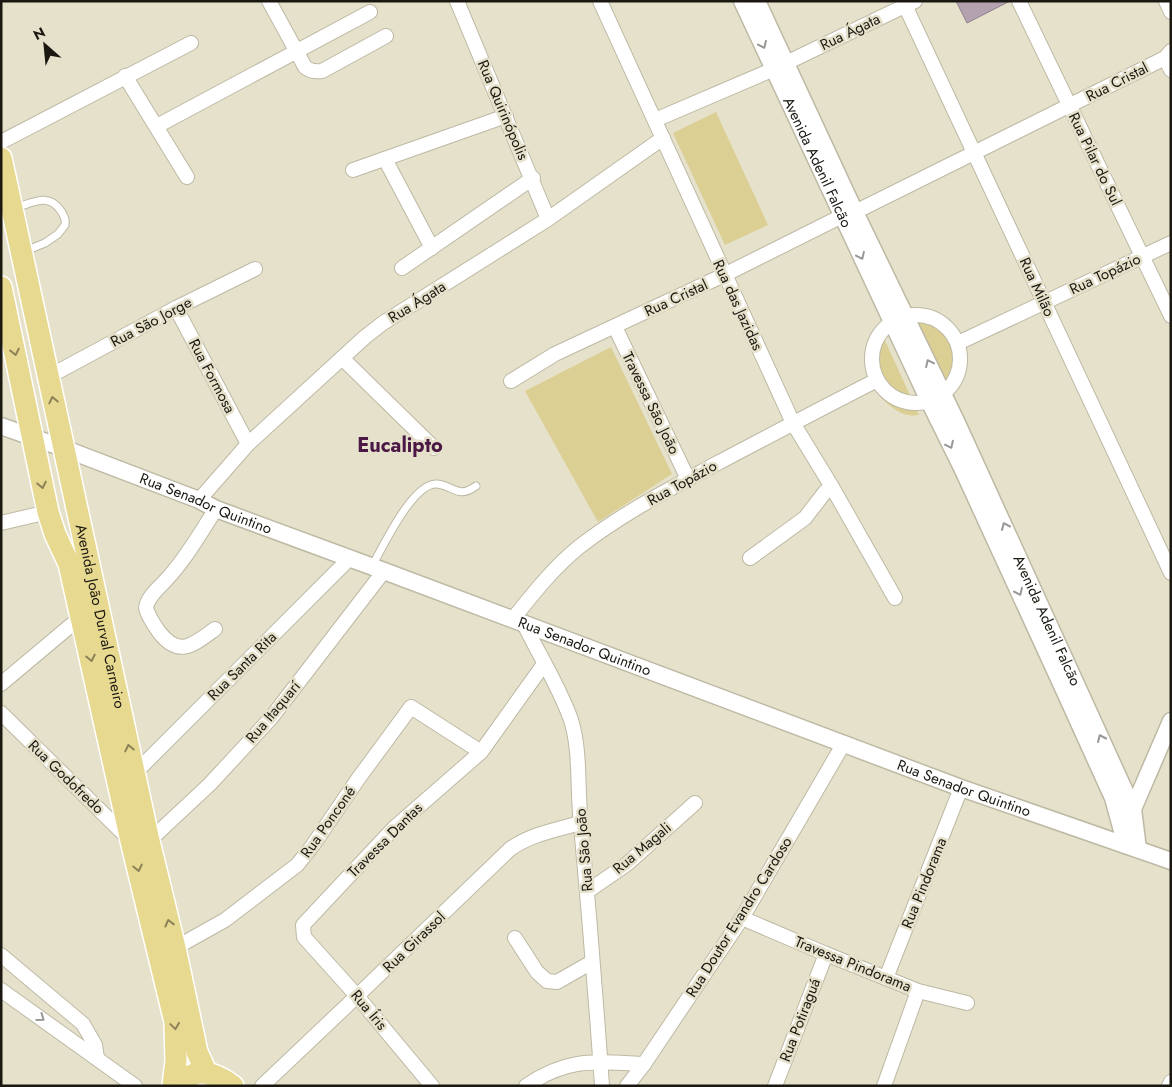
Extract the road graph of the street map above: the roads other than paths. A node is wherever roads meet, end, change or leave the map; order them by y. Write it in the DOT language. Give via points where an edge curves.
graph roads {
  1 [pos="269,1"];
  2 [pos="456,1"];
  3 [pos="600,1"];
  4 [pos="742,1"];
  5 [pos="1019,1"];
  6 [pos="1166,1"];
  7 [pos="907,3"];
  8 [pos="370,12"];
  9 [pos="1171,12"];
  10 [pos="758,13"];
  11 [pos="386,36"];
  12 [pos="191,43"];
  13 [pos="296,51"];
  14 [pos="1169,59"];
  15 [pos="780,66"];
  16 [pos="125,76"];
  17 [pos="1069,106"];
  18 [pos="506,116"];
  19 [pos="655,120"];
  20 [pos="157,126"];
  21 [pos="664,138"];
  22 [pos="1,142"];
  23 [pos="974,152"];
  24 [pos="1,158"];
  25 [pos="385,159"];
  26 [pos="353,170"];
  27 [pos="187,177"];
  28 [pos="533,178"];
  29 [pos="12,209"];
  30 [pos="848,214"];
  31 [pos="548,219"];
  32 [pos="1171,243"];
  33 [pos="432,248"];
  34 [pos="22,252"];
  35 [pos="1142,256"];
  36 [pos="402,268"];
  37 [pos="255,269"];
  38 [pos="724,275"];
  39 [pos="1,283"];
  40 [pos="29,285"];
  41 [pos="1,287"];
  42 [pos="1044,303"];
  43 [pos="176,308"];
  44 [pos="1171,316"];
  45 [pos="898,319"];
  46 [pos="615,327"];
  47 [pos="958,344"];
  48 [pos="342,358"];
  49 [pos="48,377"];
  50 [pos="877,380"];
  51 [pos="511,381"];
  52 [pos="943,394"];
  53 [pos="929,401"];
  54 [pos="792,423"];
  55 [pos="1,426"];
  56 [pos="32,437"];
  57 [pos="248,444"];
  58 [pos="63,448"];
  59 [pos="434,448"];
  60 [pos="688,479"];
  61 [pos="476,486"];
  62 [pos="832,487"];
  63 [pos="981,493"];
  64 [pos="198,500"];
  65 [pos="216,509"];
  66 [pos="48,512"];
  67 [pos="1,523"];
  68 [pos="750,558"];
  69 [pos="350,559"];
  70 [pos="378,569"];
  71 [pos="1171,573"];
  72 [pos="895,598"];
  73 [pos="82,616"];
  74 [pos="518,622"];
  75 [pos="215,629"];
  76 [pos="544,664"];
  77 [pos="1,684"];
  78 [pos="1071,688"];
  79 [pos="1,713"];
  80 [pos="1170,723"];
  81 [pos="844,743"];
  82 [pos="481,752"];
  83 [pos="1116,772"];
  84 [pos="134,774"];
  85 [pos="961,788"];
  86 [pos="695,803"];
  87 [pos="1133,809"];
  88 [pos="580,823"];
  89 [pos="1121,823"];
  90 [pos="140,841"];
  91 [pos="1132,847"];
  92 [pos="1171,861"];
  93 [pos="588,891"];
  94 [pos="742,918"];
  95 [pos="304,937"];
  96 [pos="515,938"];
  97 [pos="175,948"];
  98 [pos="1,954"];
  99 [pos="826,954"];
  100 [pos="592,962"];
  101 [pos="886,978"];
  102 [pos="1,990"];
  103 [pos="918,991"];
  104 [pos="358,996"];
  105 [pos="967,1002"];
  106 [pos="97,1058"];
  107 [pos="601,1062"];
  108 [pos="644,1064"];
  109 [pos="206,1072"];
  110 [pos="1171,1082"];
  111 [pos="135,1086"];
  112 [pos="173,1086"];
  113 [pos="179,1086"];
  114 [pos="233,1086"];
  115 [pos="262,1086"];
  116 [pos="432,1086"];
  117 [pos="526,1086"];
  118 [pos="602,1086"];
  119 [pos="627,1086"];
  120 [pos="775,1086"];
  121 [pos="884,1086"];
  122 [pos="1169,1086"];
  1 -- 13 [label="street"];
  2 -- 18 [label="street, Rua Quirinópolis"];
  3 -- 19 [label="street, Rua das Jazidas"];
  4 -- 10 [label="street, Avenida Adenil Falcão"];
  5 -- 17 [label="street, Rua Pilar do Sul"];
  6 -- 9 [label="street"];
  7 -- 15 [label="street, Rua Ágata"];
  7 -- 23 [label="street, Rua Milão"];
  8 -- 13 [label="street"];
  10 -- 15 [label="street, Avenida Adenil Falcão"];
  11 -- 13 [label="street" via="317,72 305,67"];
  12 -- 16 [label="street"];
  13 -- 20 [label="street"];
  14 -- 17 [label="street, Rua Cristal"];
  15 -- 19 [label="street, Rua Ágata"];
  15 -- 30 [label="street, Avenida Adenil Falcão"];
  16 -- 20 [label="street"];
  16 -- 22 [label="street"];
  17 -- 23 [label="street, Rua Cristal"];
  17 -- 35 [label="street, Rua Pilar do Sul"];
  18 -- 25 [label="street"];
  18 -- 28 [label="street, Rua Quirinópolis"];
  19 -- 21 [label="street, Rua das Jazidas"];
  20 -- 27 [label="street"];
  21 -- 31 [label="street, Rua Ágata"];
  21 -- 38 [label="street, Rua das Jazidas"];
  23 -- 30 [label="street, Rua Cristal"];
  23 -- 42 [label="street, Rua Milão"];
  24 -- 29 [label="main road, Avenida João Durval Carneiro"];
  25 -- 26 [label="street"];
  25 -- 33 [label="street"];
  28 -- 31 [label="street, Rua Quirinópolis"];
  28 -- 33 [label="street"];
  29 -- 34 [label="main road, Avenida João Durval Carneiro"];
  29 -- 34 [label="lane" via="49,200 66,219 66,225 52,239"];
  30 -- 38 [label="street, Rua Cristal"];
  30 -- 45 [label="street, Avenida Adenil Falcão"];
  31 -- 48 [label="street, Rua Ágata" via="384,323"];
  32 -- 35 [label="street, Rua Topázio"];
  33 -- 36 [label="street"];
  34 -- 40 [label="main road, Avenida João Durval Carneiro"];
  35 -- 42 [label="street, Rua Topázio"];
  35 -- 44 [label="street, Rua Pilar do Sul"];
  37 -- 43 [label="street, Rua São Jorge"];
  38 -- 46 [label="street, Rua Cristal"];
  38 -- 54 [label="street, Rua das Jazidas"];
  39 -- 40 [label="main road" via="15,289"];
  40 -- 49 [label="main road, Avenida João Durval Carneiro"];
  41 -- 56 [label="main road, Avenida João Durval Carneiro, one-way"];
  42 -- 47 [label="street, Rua Topázio"];
  42 -- 71 [label="street, Rua Milão"];
  43 -- 49 [label="street, Rua São Jorge"];
  43 -- 57 [label="street, Rua Formosa"];
  45 -- 47 [label="street" via="918,315 931,317 951,332"];
  45 -- 50 [label="street" via="880,334 873,348 872,364"];
  52 -- 45 [label="street, Avenida Adenil Falcão, one-way"];
  45 -- 53 [label="street, Avenida Adenil Falcão"];
  46 -- 51 [label="street, Rua Cristal" via="555,354"];
  46 -- 60 [label="street, Travessa São João"];
  47 -- 52 [label="street" via="959,371"];
  48 -- 57 [label="street, Rua Ágata"];
  48 -- 59 [label="street"];
  58 -- 49 [label="main road, Avenida João Durval Carneiro, one-way"];
  50 -- 53 [label="street" via="886,392 899,400 913,403"];
  50 -- 54 [label="street, Rua Topázio"];
  52 -- 53 [label="street"];
  52 -- 63 [label="street, Avenida Adenil Falcão"];
  53 -- 63 [label="street, Avenida Adenil Falcão, one-way"];
  54 -- 60 [label="street, Rua Topázio"];
  54 -- 62 [label="street, Rua das Jazidas"];
  55 -- 56 [label="street, Rua Senador Quintino"];
  56 -- 58 [label="street, Rua Senador Quintino"];
  56 -- 66 [label="main road, Avenida João Durval Carneiro, one-way"];
  57 -- 64 [label="street, Rua Ágata"];
  58 -- 64 [label="street, Rua Senador Quintino"];
  84 -- 58 [label="main road, Avenida João Durval Carneiro, one-way"];
  60 -- 74 [label="street, Rua Topázio" via="634,509 579,547 544,580"];
  61 -- 70 [label="lane" via="460,492 432,484 420,491 402,515"];
  62 -- 68 [label="street" via="805,518"];
  62 -- 72 [label="street, Rua das Jazidas"];
  63 -- 78 [label="street, Avenida Adenil Falcão"];
  64 -- 65 [label="street, Rua Senador Quintino"];
  65 -- 69 [label="street, Rua Senador Quintino"];
  65 -- 75 [label="street" via="178,568 146,604 161,635 176,646 196,643"];
  66 -- 67 [label="street"];
  66 -- 73 [label="main road, Avenida João Durval Carneiro" via="69,564"];
  69 -- 70 [label="street, Rua Senador Quintino"];
  69 -- 84 [label="street, Rua Santa Rita"];
  70 -- 74 [label="street, Rua Senador Quintino"];
  70 -- 90 [label="street, Rua Itaquarí" via="271,718 210,784"];
  73 -- 77 [label="street"];
  73 -- 90 [label="main road, Avenida João Durval Carneiro, one-way"];
  74 -- 76 [label="street, Rua São João"];
  74 -- 81 [label="street, Rua Senador Quintino"];
  76 -- 82 [label="street, Travessa Dantas"];
  76 -- 88 [label="street, Rua São João" via="561,694 575,736"];
  83 -- 78 [label="street, Avenida Adenil Falcão, one-way"];
  78 -- 89 [label="street, Avenida Adenil Falcão"];
  79 -- 90 [label="street, Rua Godofredo"];
  80 -- 83 [label="street" via="1136,776"];
  80 -- 87 [label="street"];
  81 -- 85 [label="street, Rua Senador Quintino"];
  81 -- 94 [label="street, Rua Doutor Evandro Cardoso"];
  82 -- 95 [label="street, Travessa Dantas" via="394,828 307,919 303,925"];
  82 -- 97 [label="street, Rua Ponconé" via="411,708 297,865 225,920"];
  83 -- 87 [label="street, Avenida Adenil Falcão"];
  84 -- 90 [label="main road, Avenida João Durval Carneiro"];
  85 -- 91 [label="street, Rua Senador Quintino"];
  85 -- 101 [label="street, Rua Pindorama"];
  86 -- 93 [label="street, Rua Magali" via="627,864"];
  87 -- 89 [label="street"];
  87 -- 91 [label="street, Avenida Adenil Falcão"];
  88 -- 93 [label="street, Rua São João"];
  88 -- 104 [label="street, Rua Girassol" via="522,840 510,849"];
  89 -- 91 [label="street, Avenida Adenil Falcão"];
  97 -- 90 [label="main road, Avenida João Durval Carneiro, one-way"];
  90 -- 112 [label="main road, Avenida João Durval Carneiro, one-way" via="175,1022 177,1048"];
  91 -- 92 [label="street, Rua Senador Quintino"];
  93 -- 100 [label="street, Rua São João"];
  94 -- 99 [label="street, Travessa Pindorama"];
  94 -- 108 [label="street, Rua Doutor Evandro Cardoso"];
  95 -- 104 [label="street, Rua Íris"];
  96 -- 100 [label="street" via="537,972 547,981 557,982"];
  97 -- 109 [label="main road, Avenida João Durval Carneiro" via="198,1052"];
  98 -- 106 [label="street" via="83,1024 95,1045"];
  99 -- 101 [label="street, Travessa Pindorama"];
  99 -- 120 [label="street, Rua Potiraguá"];
  100 -- 107 [label="street, Rua São João"];
  101 -- 103 [label="street, Travessa Pindorama"];
  102 -- 106 [label="street, one-way"];
  103 -- 105 [label="street, Travessa Pindorama"];
  103 -- 121 [label="street"];
  104 -- 115 [label="street, Rua Girassol"];
  104 -- 116 [label="street, Rua Íris"];
  106 -- 111 [label="street"];
  107 -- 108 [label="street"];
  107 -- 117 [label="street" via="558,1068"];
  107 -- 118 [label="street, Rua São João"];
  108 -- 119 [label="street, Rua Doutor Evandro Cardoso"];
  109 -- 113 [label="main road" via="192,1076"];
  109 -- 114 [label="main road"];
  110 -- 122 [label="street"];
}
